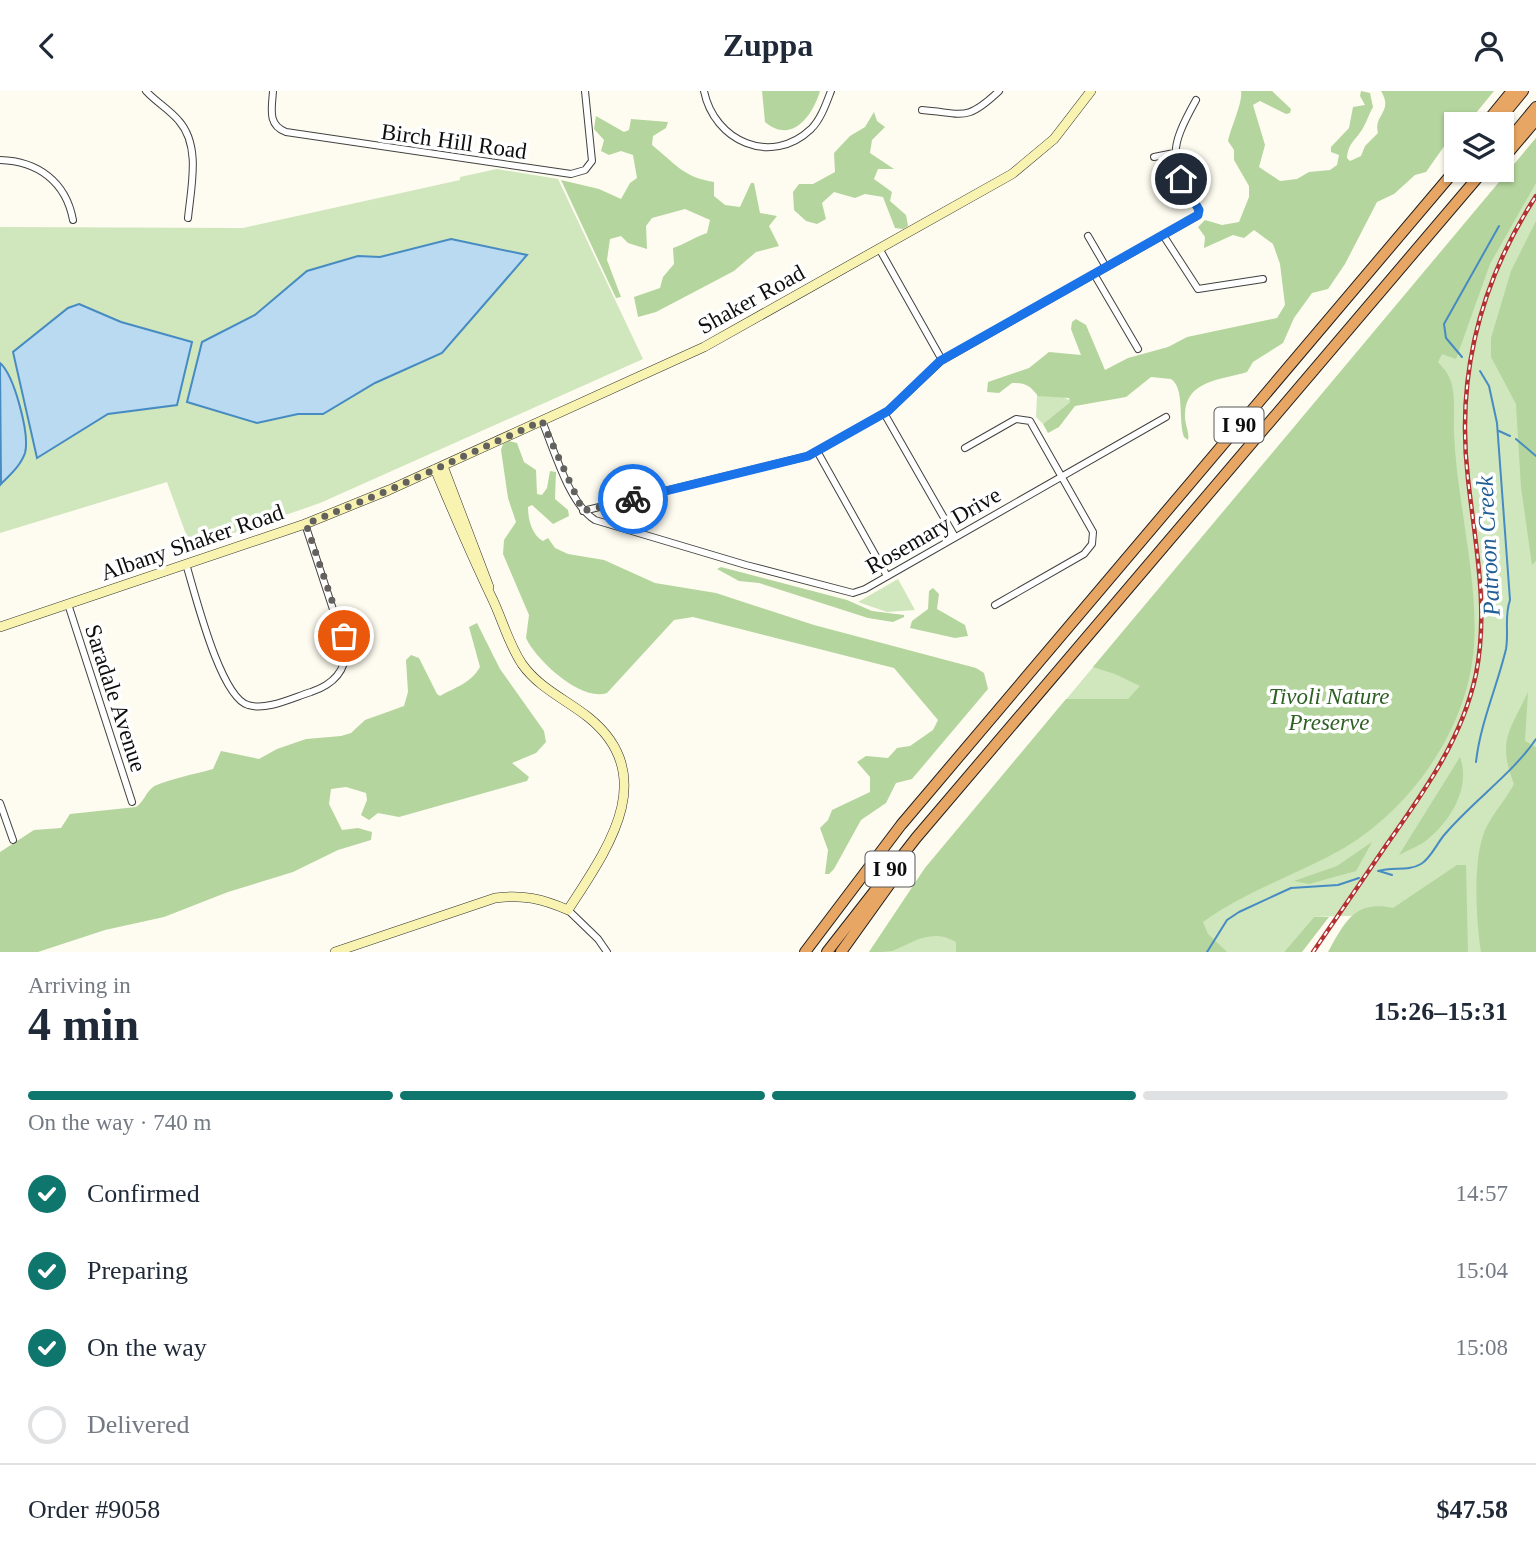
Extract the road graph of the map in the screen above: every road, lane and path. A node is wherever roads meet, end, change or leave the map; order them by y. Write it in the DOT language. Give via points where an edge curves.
graph roads {
  1 [pos="146,91"];
  2 [pos="273,91"];
  3 [pos="584,91"];
  4 [pos="704,91"];
  5 [pos="831,91"];
  6 [pos="999,91"];
  7 [pos="1512,91"];
  8 [pos="1523,91"];
  9 [pos="1090,92"];
  10 [pos="1196,100"];
  11 [pos="1536,107"];
  12 [pos="922,110"];
  13 [pos="1495,112"];
  14 [pos="1506,112"];
  15 [pos="1536,120"];
  16 [pos="1514,134"];
  17 [pos="1514,146"];
  18 [pos="1174,153"];
  19 [pos="1154,157"];
  20 [pos="0,160"];
  21 [pos="1444,182"];
  22 [pos="1474,182"];
  23 [pos="1483,182"];
  24 [pos="188,218"];
  25 [pos="73,220"];
  26 [pos="1163,235"];
  27 [pos="1088,236"];
  28 [pos="880,250"];
  29 [pos="1106,267"];
  30 [pos="1094,274"];
  31 [pos="1263,279"];
  32 [pos="1361,317"];
  33 [pos="1138,349"];
  34 [pos="942,360"];
  35 [pos="884,414"];
  36 [pos="1166,417"];
  37 [pos="542,421"];
  38 [pos="965,448"];
  39 [pos="817,451"];
  40 [pos="439,468"];
  41 [pos="1063,477"];
  42 [pos="394,488"];
  43 [pos="583,511"];
  44 [pos="306,524"];
  45 [pos="956,537"];
  46 [pos="186,564"];
  47 [pos="887,576"];
  48 [pos="68,604"];
  49 [pos="995,605"];
  50 [pos="0,627"];
  51 [pos="958,790"];
  52 [pos="0,803"];
  53 [pos="132,803"];
  54 [pos="13,840"];
  55 [pos="568,910"];
  56 [pos="335,952"];
  57 [pos="607,952"];
  58 [pos="805,952"];
  59 [pos="827,952"];
  60 [pos="841,952"];
  1 -- 24 [label="street" via="181,123 190,139"];
  2 -- 3 [label="street, Birch Hill Road" via="272,121 284,132 571,174 585,170 592,161"];
  4 -- 5 [label="street" via="723,130 741,142 764,148 788,143 811,129"];
  6 -- 12 [label="street" via="983,106 962,115"];
  7 -- 13 [label="highway"];
  8 -- 14 [label="highway"];
  9 -- 28 [label="main road, Shaker Road" via="1067,125 1027,163"];
  10 -- 18 [label="street"];
  11 -- 16 [label="highway"];
  15 -- 17 [label="highway"];
  18 -- 19 [label="street"];
  18 -- 26 [label="street" via="1178,172 1199,213"];
  20 -- 25 [label="street" via="28,163 51,179 64,191"];
  21 -- 58 [label="highway, I 90" via="894,834"];
  22 -- 32 [label="highway, I 90"];
  23 -- 32 [label="highway" via="1395,285"];
  26 -- 29 [label="street"];
  26 -- 31 [label="street" via="1198,289"];
  27 -- 29 [label="street"];
  28 -- 34 [label="street"];
  28 -- 37 [label="main road, Shaker Road" via="718,340"];
  29 -- 30 [label="street"];
  30 -- 33 [label="street"];
  30 -- 34 [label="street"];
  32 -- 51 [label="highway, I 90"];
  34 -- 35 [label="street"];
  35 -- 39 [label="street"];
  35 -- 45 [label="street"];
  36 -- 41 [label="street, Rosemary Drive"];
  37 -- 40 [label="main road, Shaker Road"];
  37 -- 43 [label="street"];
  38 -- 41 [label="street" via="1025,418 1034,425"];
  39 -- 43 [label="street" via="794,461"];
  39 -- 47 [label="street"];
  40 -- 42 [label="main road, Shaker Road"];
  40 -- 55 [label="main road" via="514,649 545,688 601,729 621,768 624,798 619,825"];
  41 -- 45 [label="street, Rosemary Drive"];
  41 -- 49 [label="street" via="1092,526 1091,547"];
  42 -- 44 [label="main road, Albany Shaker Road"];
  43 -- 47 [label="street, Rosemary Drive" via="604,523 849,592 863,590"];
  44 -- 46 [label="main road, Albany Shaker Road"];
  44 -- 46 [label="street" via="346,649 339,674 314,691 260,706 236,698 224,678"];
  45 -- 47 [label="street, Rosemary Drive"];
  46 -- 48 [label="main road, Albany Shaker Road"];
  48 -- 50 [label="main road, Albany Shaker Road"];
  48 -- 53 [label="street, Saradale Avenue"];
  51 -- 59 [label="highway, I 90"];
  51 -- 60 [label="highway"];
  52 -- 54 [label="street"];
  55 -- 56 [label="main road" via="541,899 495,898"];
  55 -- 57 [label="street"];
}
